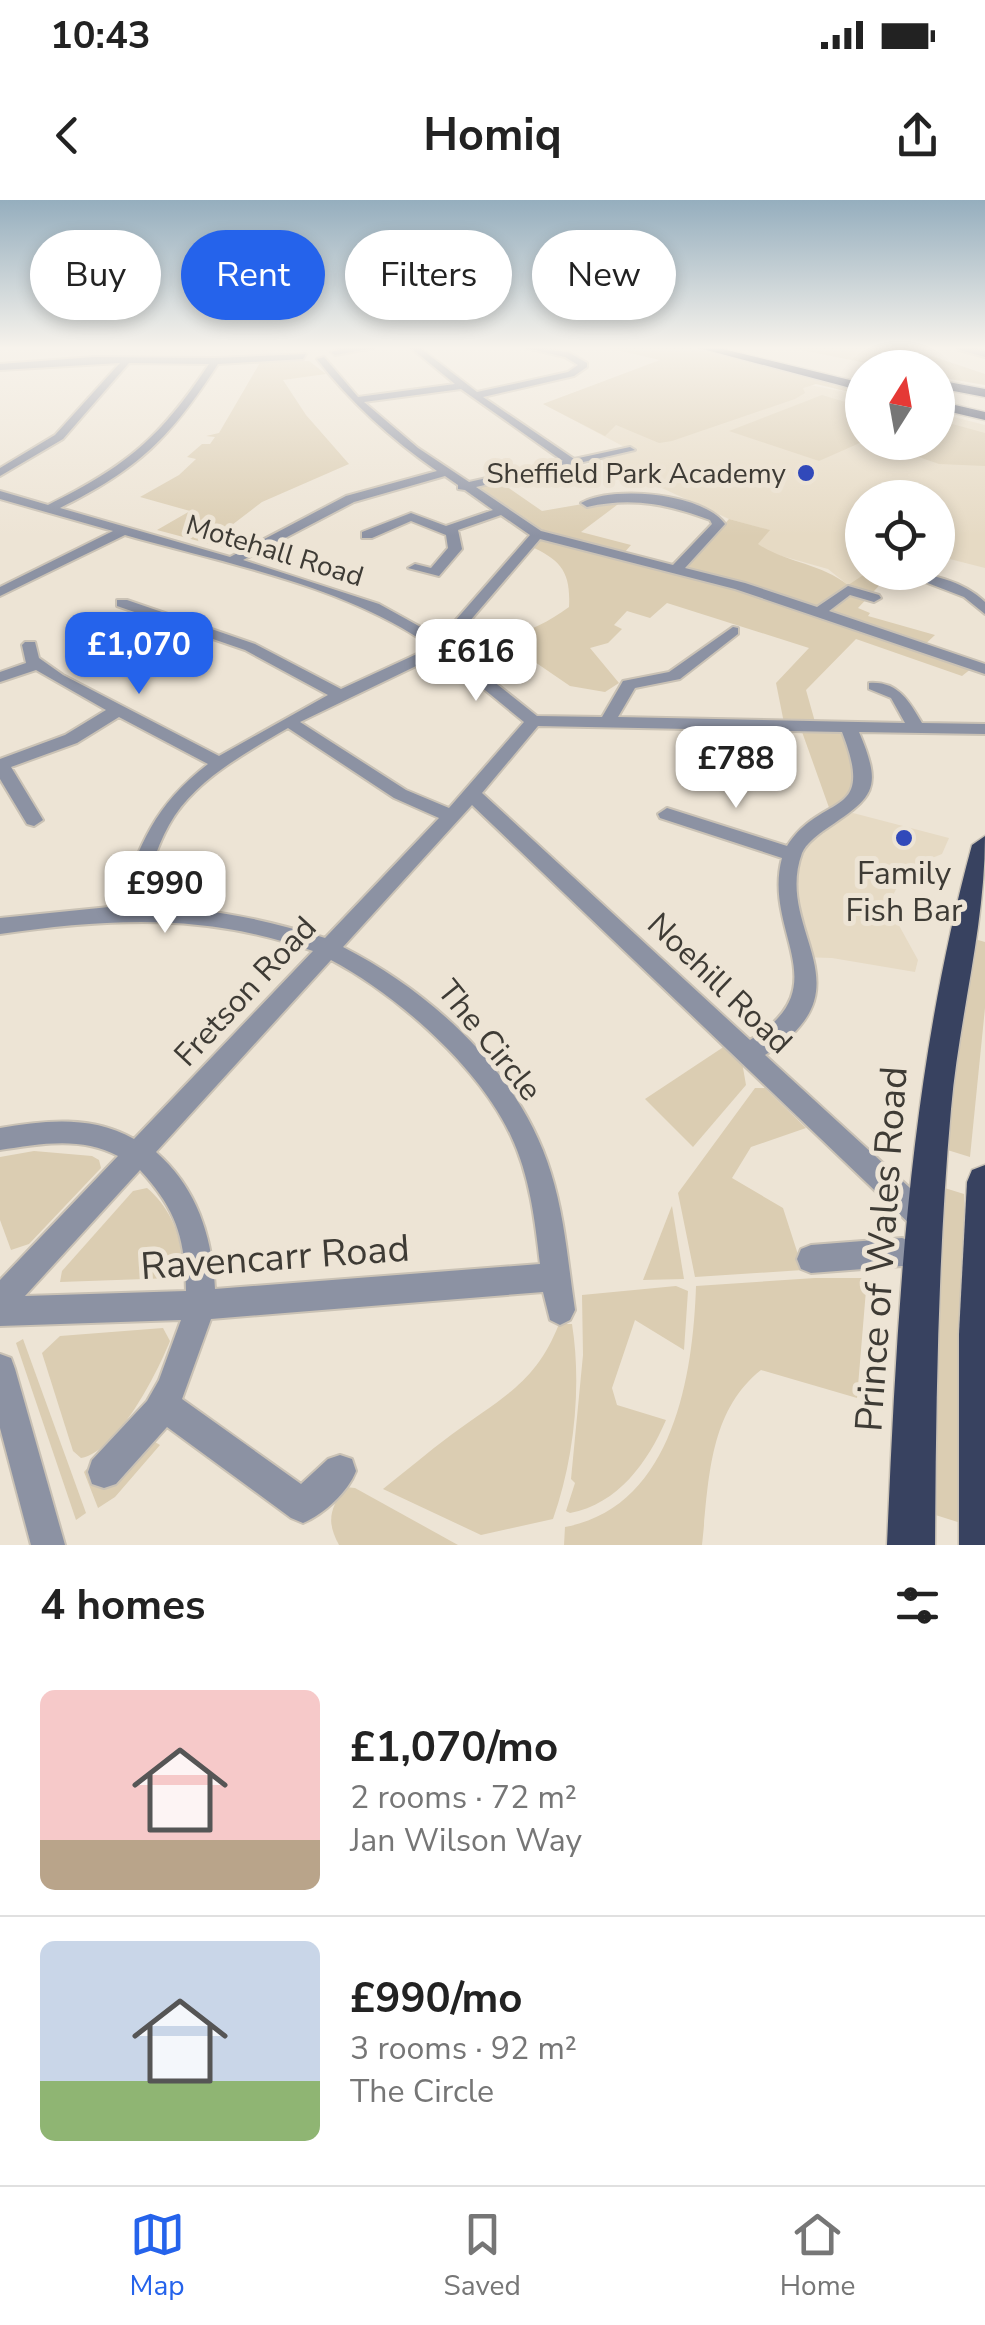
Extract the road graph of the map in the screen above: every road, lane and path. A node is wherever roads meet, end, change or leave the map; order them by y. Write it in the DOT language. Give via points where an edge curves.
graph roads {
  1 [pos="82,411"];
  2 [pos="183,411"];
  3 [pos="369,411"];
  4 [pos="496,411"];
  5 [pos="630,450"];
  6 [pos="571,462"];
  7 [pos="0,473"];
  8 [pos="443,473"];
  9 [pos="462,487"];
  10 [pos="0,496"];
  11 [pos="587,503"];
  12 [pos="50,509"];
  13 [pos="500,512"];
  14 [pos="123,531"];
  15 [pos="449,532"];
  16 [pos="537,534"];
  17 [pos="367,535"];
  18 [pos="232,561"];
  19 [pos="415,568"];
  20 [pos="675,570"];
  21 [pos="955,589"];
  22 [pos="0,592"];
  23 [pos="874,598"];
  24 [pos="122,603"];
  25 [pos="985,610"];
  26 [pos="818,612"];
  27 [pos="733,631"];
  28 [pos="439,644"];
  29 [pos="30,646"];
  30 [pos="38,664"];
  31 [pos="985,669"];
  32 [pos="0,677"];
  33 [pos="874,686"];
  34 [pos="344,697"];
  35 [pos="117,712"];
  36 [pos="533,721"];
  37 [pos="290,723"];
  38 [pos="606,724"];
  39 [pos="848,726"];
  40 [pos="916,727"];
  41 [pos="985,729"];
  42 [pos="218,762"];
  43 [pos="0,764"];
  44 [pos="472,794"];
  45 [pos="667,814"];
  46 [pos="450,815"];
  47 [pos="34,820"];
  48 [pos="985,845"];
  49 [pos="791,854"];
  50 [pos="128,910"];
  51 [pos="0,926"];
  52 [pos="330,948"];
  53 [pos="750,1053"];
  54 [pos="0,1139"];
  55 [pos="140,1154"];
  56 [pos="985,1182"];
  57 [pos="922,1238"];
  58 [pos="983,1245"];
  59 [pos="811,1259"];
  60 [pos="555,1276"];
  61 [pos="0,1301"];
  62 [pos="201,1305"];
  63 [pos="560,1310"];
  64 [pos="0,1311"];
  65 [pos="0,1369"];
  66 [pos="164,1405"];
  67 [pos="340,1471"];
  68 [pos="104,1472"];
  69 [pos="48,1545"];
  70 [pos="911,1545"];
  71 [pos="983,1545"];
  1 -- 7 [label="street" via="59,437"];
  2 -- 12 [label="street" via="152,449"];
  3 -- 8 [label="street"];
  4 -- 6 [label="street"];
  5 -- 6 [label="street"];
  6 -- 9 [label="street"];
  8 -- 9 [label="street"];
  8 -- 18 [label="street" via="350,499"];
  9 -- 13 [label="street"];
  10 -- 12 [label="street, Motehall Road"];
  11 -- 20 [label="street" via="653,495 718,520"];
  12 -- 14 [label="street, Motehall Road"];
  13 -- 15 [label="street"];
  13 -- 16 [label="street"];
  14 -- 18 [label="street, Motehall Road"];
  14 -- 22 [label="street"];
  15 -- 17 [label="street" via="411,517"];
  15 -- 19 [label="street" via="453,554 434,573"];
  16 -- 20 [label="street"];
  16 -- 28 [label="street"];
  18 -- 28 [label="street, Motehall Road" via="374,607"];
  20 -- 26 [label="street"];
  21 -- 25 [label="street"];
  23 -- 26 [label="street" via="848,590"];
  24 -- 34 [label="street" via="250,647"];
  26 -- 31 [label="street"];
  27 -- 38 [label="street" via="674,676 630,684"];
  28 -- 34 [label="street"];
  28 -- 36 [label="street, Motehall Road"];
  29 -- 30 [label="street"];
  30 -- 32 [label="street"];
  30 -- 35 [label="street"];
  33 -- 40 [label="street" via="898,695"];
  34 -- 37 [label="street"];
  35 -- 42 [label="street"];
  35 -- 43 [label="street" via="71,739"];
  36 -- 38 [label="street"];
  36 -- 44 [label="street, Fretson Road"];
  37 -- 42 [label="street"];
  37 -- 46 [label="street" via="400,794"];
  38 -- 39 [label="street"];
  39 -- 40 [label="street"];
  39 -- 49 [label="street" via="865,775 861,791 800,837"];
  40 -- 41 [label="street"];
  42 -- 50 [label="street" via="169,809"];
  43 -- 47 [label="street"];
  44 -- 46 [label="street, Fretson Road"];
  44 -- 53 [label="street, Noehill Road"];
  45 -- 49 [label="street"];
  46 -- 52 [label="street, Fretson Road"];
  48 -- 57 [label="highway, Prince of Wales Road" via="951,998"];
  49 -- 53 [label="street" via="785,881 804,950 806,995 788,1026"];
  50 -- 51 [label="street, The Circle"];
  50 -- 52 [label="street, The Circle" via="206,914"];
  52 -- 55 [label="street, Fretson Road"];
  52 -- 60 [label="street, The Circle" via="407,992 450,1033 522,1132 546,1200"];
  53 -- 57 [label="street, Noehill Road"];
  54 -- 55 [label="street" via="29,1131 78,1132"];
  55 -- 61 [label="street, Fretson Road"];
  55 -- 62 [label="street" via="186,1204"];
  56 -- 58 [label="highway"];
  57 -- 59 [label="street" via="902,1252"];
  57 -- 70 [label="highway, Prince of Wales Road"];
  58 -- 71 [label="highway"];
  60 -- 62 [label="street, Ravencarr Road"];
  60 -- 63 [label="street, The Circle"];
  62 -- 64 [label="street, Ravencarr Road"];
  62 -- 66 [label="street"];
  65 -- 69 [label="street"];
  66 -- 67 [label="street" via="303,1506"];
  66 -- 68 [label="street"];
}
